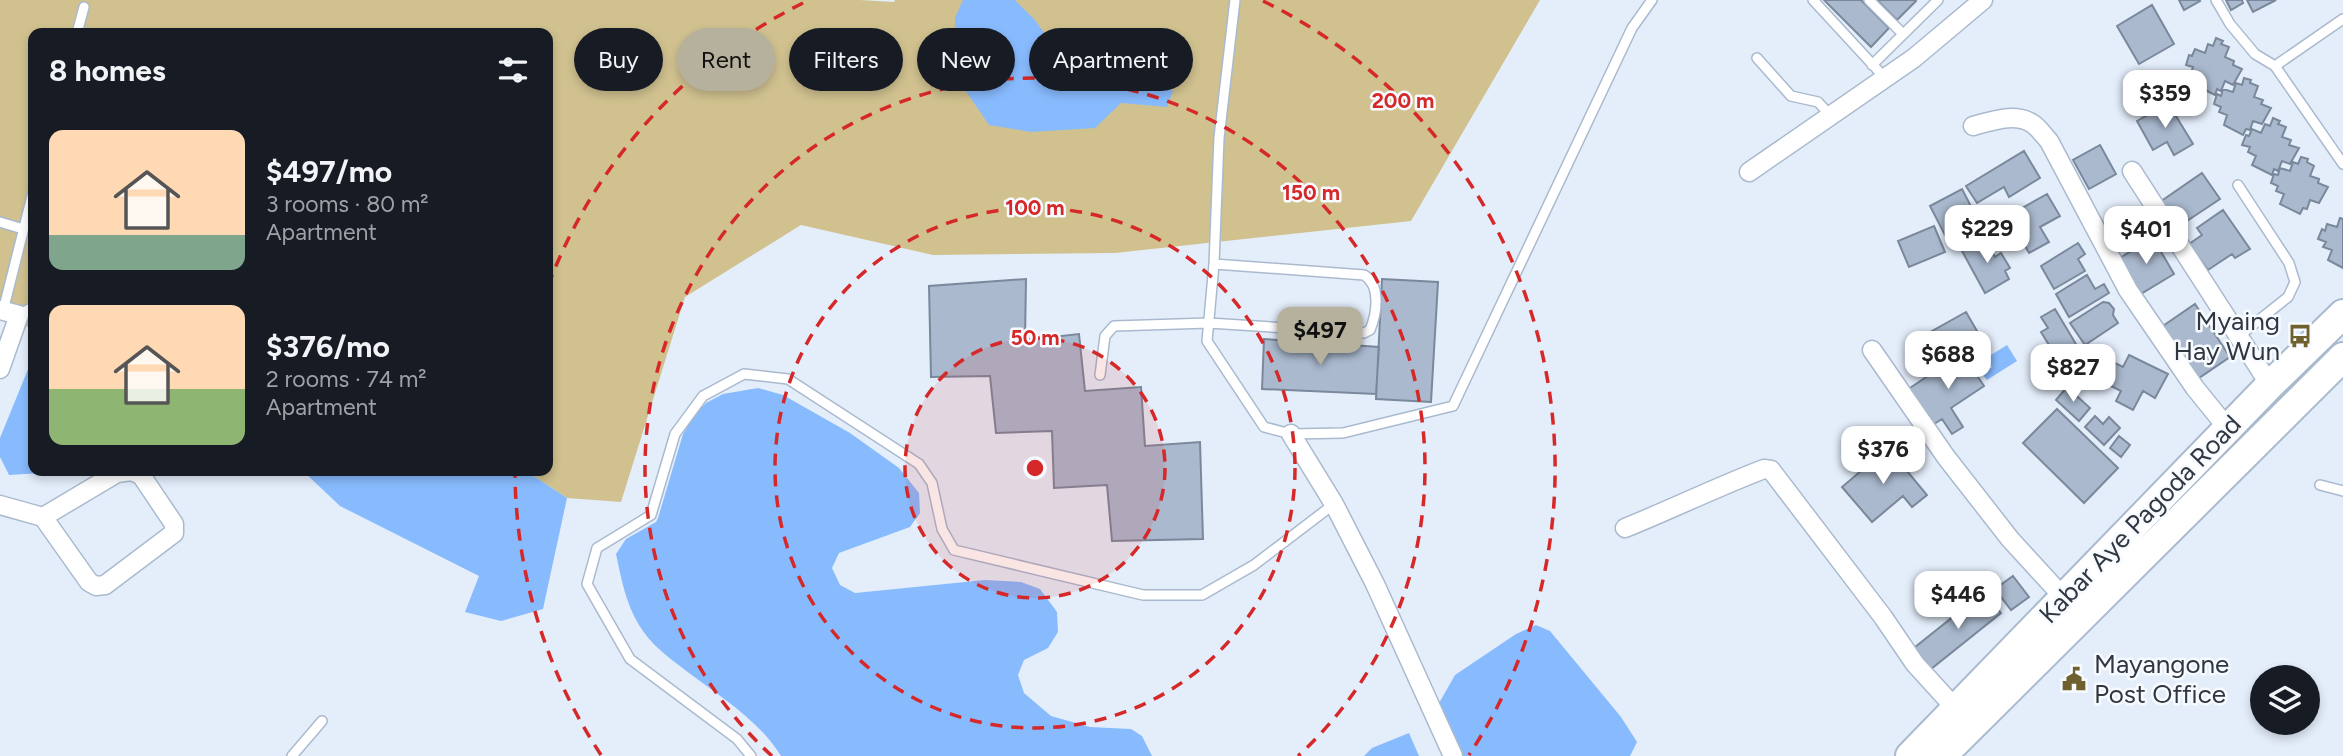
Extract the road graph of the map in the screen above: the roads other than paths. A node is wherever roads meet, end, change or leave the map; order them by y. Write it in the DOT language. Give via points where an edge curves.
graph roads {
  1 [pos="1235,0"];
  2 [pos="1652,0"];
  3 [pos="1813,0"];
  4 [pos="1869,0"];
  5 [pos="1983,0"];
  6 [pos="2216,0"];
  7 [pos="1931,2"];
  8 [pos="84,7"];
  9 [pos="2343,19"];
  10 [pos="78,28"];
  11 [pos="1903,34"];
  12 [pos="1757,58"];
  13 [pos="1872,65"];
  14 [pos="2275,66"];
  15 [pos="1885,78"];
  16 [pos="1831,116"];
  17 [pos="1973,126"];
  18 [pos="2343,164"];
  19 [pos="2132,171"];
  20 [pos="1749,172"];
  21 [pos="2238,185"];
  22 [pos="28,210"];
  23 [pos="0,222"];
  24 [pos="23,229"];
  25 [pos="1214,264"];
  26 [pos="14,311"];
  27 [pos="2343,314"];
  28 [pos="1209,323"];
  29 [pos="2239,336"];
  30 [pos="1872,351"];
  31 [pos="2343,357"];
  32 [pos="0,369"];
  33 [pos="1100,375"];
  34 [pos="2270,385"];
  35 [pos="2229,430"];
  36 [pos="1291,434"];
  37 [pos="112,476"];
  38 [pos="142,476"];
  39 [pos="2319,485"];
  40 [pos="2343,491"];
  41 [pos="1334,504"];
  42 [pos="0,505"];
  43 [pos="43,517"];
  44 [pos="1625,528"];
  45 [pos="2139,540"];
  46 [pos="2064,598"];
  47 [pos="1972,704"];
  48 [pos="322,721"];
  49 [pos="292,756"];
  50 [pos="751,756"];
  51 [pos="1453,756"];
  52 [pos="1910,756"];
  53 [pos="1942,756"];
  1 -- 25 [label="lane" via="1219,138"];
  2 -- 36 [label="lane" via="1632,28 1453,406 1343,433"];
  3 -- 13 [label="lane"];
  4 -- 11 [label="lane"];
  5 -- 15 [label="street"];
  6 -- 14 [label="lane" via="2255,54"];
  7 -- 11 [label="lane"];
  8 -- 10 [label="lane"];
  9 -- 14 [label="lane"];
  11 -- 13 [label="lane"];
  12 -- 16 [label="lane" via="1791,96 1818,102"];
  13 -- 15 [label="lane"];
  14 -- 18 [label="lane"];
  15 -- 16 [label="street"];
  16 -- 20 [label="street"];
  17 -- 35 [label="street" via="2016,117 2033,124 2049,141 2128,290 2194,388"];
  19 -- 29 [label="street"];
  21 -- 29 [label="lane" via="2289,263 2295,282 2288,297"];
  22 -- 24 [label="lane"];
  23 -- 24 [label="lane"];
  24 -- 26 [label="lane"];
  25 -- 28 [label="lane"];
  25 -- 28 [label="lane" via="1364,275 1376,288 1374,322 1364,332"];
  26 -- 32 [label="street"];
  27 -- 34 [label="main road, Kabar Aye Pagoda Road"];
  28 -- 33 [label="lane" via="1114,326 1105,335"];
  28 -- 36 [label="lane" via="1207,341 1264,428"];
  29 -- 34 [label="street"];
  30 -- 46 [label="street" via="1946,457 2010,539"];
  31 -- 45 [label="main road, Kabar Aye Pagoda Road"];
  34 -- 35 [label="main road, Kabar Aye Pagoda Road"];
  35 -- 45 [label="main road, Kabar Aye Pagoda Road"];
  36 -- 41 [label="street"];
  37 -- 43 [label="street"];
  38 -- 43 [label="street" via="174,524 174,533 105,585 89,582"];
  39 -- 40 [label="lane"];
  41 -- 50 [label="lane" via="1254,565 1202,595 1143,595 954,550 942,529 932,483 919,464 788,379 744,374 703,396 674,434 651,515 597,548 587,584 630,659 737,739"];
  41 -- 51 [label="street"];
  42 -- 43 [label="street"];
  44 -- 47 [label="street" via="1720,486 1771,470 1915,664"];
  45 -- 46 [label="main road, Kabar Aye Pagoda Road"];
  45 -- 47 [label="main road, Kabar Aye Pagoda Road"];
  46 -- 47 [label="main road, Kabar Aye Pagoda Road"];
  47 -- 52 [label="main road, Kabar Aye Pagoda Road"];
  47 -- 53 [label="main road, Kabar Aye Pagoda Road"];
  48 -- 49 [label="lane"];
}
